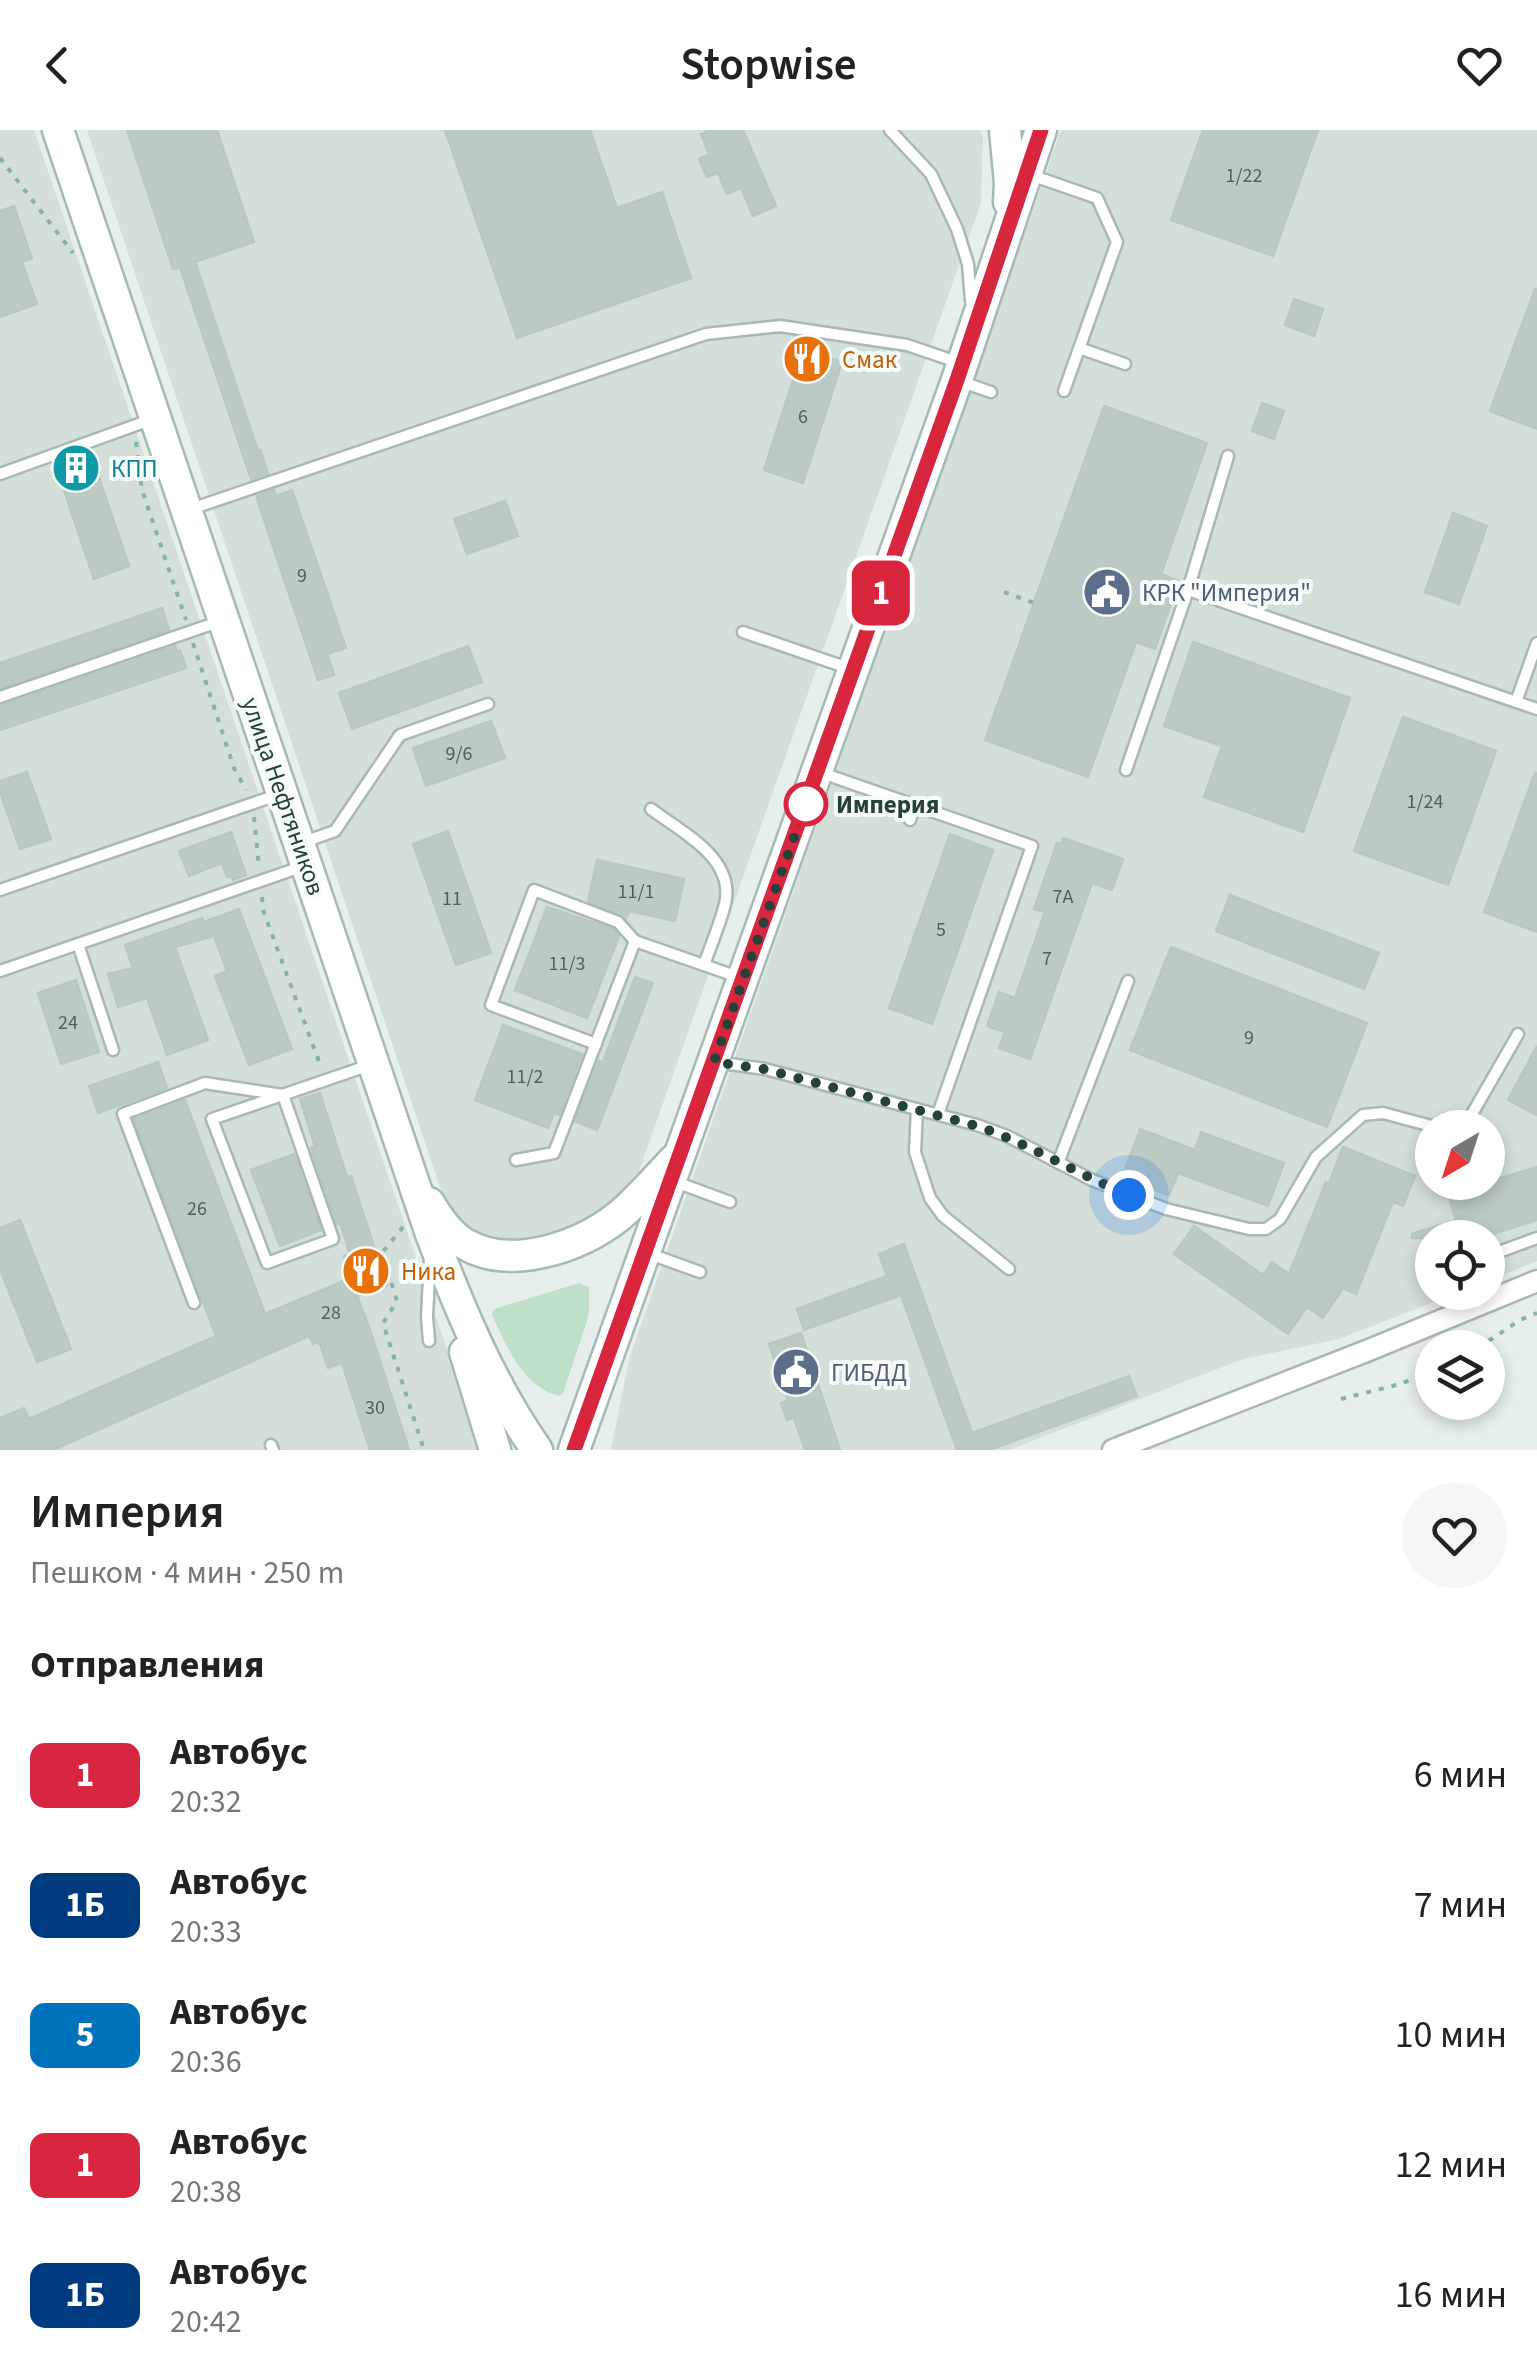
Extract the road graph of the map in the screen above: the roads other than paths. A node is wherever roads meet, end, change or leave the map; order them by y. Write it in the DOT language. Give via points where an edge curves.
graph roads {
  1 [pos="58,130"];
  2 [pos="890,130"];
  3 [pos="1005,130"];
  4 [pos="1041,130"];
  5 [pos="1027,174"];
  6 [pos="1008,230"];
  7 [pos="1079,348"];
  8 [pos="964,361"];
  9 [pos="1125,364"];
  10 [pos="1064,391"];
  11 [pos="991,392"];
  12 [pos="155,418"];
  13 [pos="1228,456"];
  14 [pos="0,474"];
  15 [pos="187,511"];
  16 [pos="1188,590"];
  17 [pos="224,620"];
  18 [pos="743,632"];
  19 [pos="1537,643"];
  20 [pos="854,670"];
  21 [pos="0,697"];
  22 [pos="1516,702"];
  23 [pos="488,704"];
  24 [pos="1537,709"];
  25 [pos="1126,770"];
  26 [pos="818,771"];
  27 [pos="282,793"];
  28 [pos="915,805"];
  29 [pos="651,810"];
  30 [pos="910,820"];
  31 [pos="303,855"];
  32 [pos="0,890"];
  33 [pos="634,940"];
  34 [pos="78,944"];
  35 [pos="704,965"];
  36 [pos="0,971"];
  37 [pos="744,979"];
  38 [pos="1128,982"];
  39 [pos="1518,1034"];
  40 [pos="596,1044"];
  41 [pos="113,1050"];
  42 [pos="714,1062"];
  43 [pos="374,1064"];
  44 [pos="283,1094"];
  45 [pos="917,1109"];
  46 [pos="1474,1110"];
  47 [pos="938,1114"];
  48 [pos="1415,1122"];
  49 [pos="683,1150"];
  50 [pos="516,1160"];
  51 [pos="1058,1163"];
  52 [pos="412,1176"];
  53 [pos="672,1180"];
  54 [pos="730,1202"];
  55 [pos="431,1234"];
  56 [pos="1537,1238"];
  57 [pos="1505,1250"];
  58 [pos="646,1252"];
  59 [pos="1009,1269"];
  60 [pos="700,1272"];
  61 [pos="1537,1281"];
  62 [pos="194,1303"];
  63 [pos="429,1341"];
  64 [pos="495,1450"];
  65 [pos="536,1450"];
  66 [pos="574,1450"];
  67 [pos="1113,1450"];
  1 -- 12 [label="main road, улица Нефтяников"];
  2 -- 8 [label="lane" via="931,174 968,264"];
  3 -- 6 [label="main road"];
  4 -- 5 [label="main road"];
  5 -- 6 [label="main road"];
  5 -- 7 [label="lane" via="1096,198 1116,242"];
  6 -- 8 [label="main road"];
  7 -- 9 [label="lane"];
  7 -- 10 [label="lane"];
  8 -- 11 [label="lane"];
  8 -- 15 [label="lane" via="907,345 780,326 706,334"];
  8 -- 20 [label="main road"];
  12 -- 14 [label="lane"];
  12 -- 15 [label="main road, улица Нефтяников"];
  13 -- 16 [label="lane"];
  15 -- 17 [label="main road, улица Нефтяников"];
  16 -- 22 [label="lane"];
  16 -- 25 [label="lane"];
  17 -- 21 [label="lane"];
  17 -- 27 [label="main road, улица Нефтяников"];
  18 -- 20 [label="lane"];
  19 -- 22 [label="lane"];
  20 -- 26 [label="main road"];
  22 -- 24 [label="lane"];
  23 -- 31 [label="lane" via="400,734 335,831"];
  26 -- 28 [label="lane"];
  26 -- 37 [label="main road"];
  27 -- 31 [label="main road, улица Нефтяников"];
  27 -- 32 [label="lane"];
  28 -- 30 [label="lane"];
  28 -- 47 [label="lane" via="1032,846"];
  29 -- 35 [label="lane" via="722,869 726,902"];
  31 -- 34 [label="lane"];
  31 -- 43 [label="main road, улица Нефтяников"];
  33 -- 35 [label="lane"];
  33 -- 40 [label="lane"];
  33 -- 40 [label="lane" via="618,922 534,890 491,1004"];
  34 -- 36 [label="lane"];
  34 -- 41 [label="lane"];
  35 -- 37 [label="lane"];
  37 -- 42 [label="main road"];
  38 -- 51 [label="lane"];
  39 -- 46 [label="lane"];
  40 -- 50 [label="lane" via="554,1153"];
  42 -- 45 [label="lane"];
  42 -- 49 [label="main road"];
  43 -- 44 [label="lane"];
  43 -- 52 [label="main road, улица Нефтяников"];
  44 -- 44 [label="lane" via="212,1118 267,1264 334,1238"];
  44 -- 62 [label="lane" via="205,1083 123,1114"];
  45 -- 47 [label="lane"];
  45 -- 59 [label="lane" via="915,1152 930,1198"];
  47 -- 51 [label="lane" via="1008,1136"];
  48 -- 51 [label="lane" via="1363,1115 1316,1157 1280,1219 1266,1229 1166,1210"];
  49 -- 52 [label="main road" via="596,1232 530,1254 483,1253 462,1243"];
  49 -- 53 [label="main road"];
  52 -- 55 [label="main road, улица Нефтяников"];
  53 -- 54 [label="lane"];
  53 -- 58 [label="main road"];
  55 -- 63 [label="lane"];
  55 -- 64 [label="main road"];
  55 -- 65 [label="main road, улица Нефтяников" via="474,1340"];
  56 -- 57 [label="lane"];
  58 -- 60 [label="lane"];
  58 -- 66 [label="main road"];
  61 -- 67 [label="street"];
}
